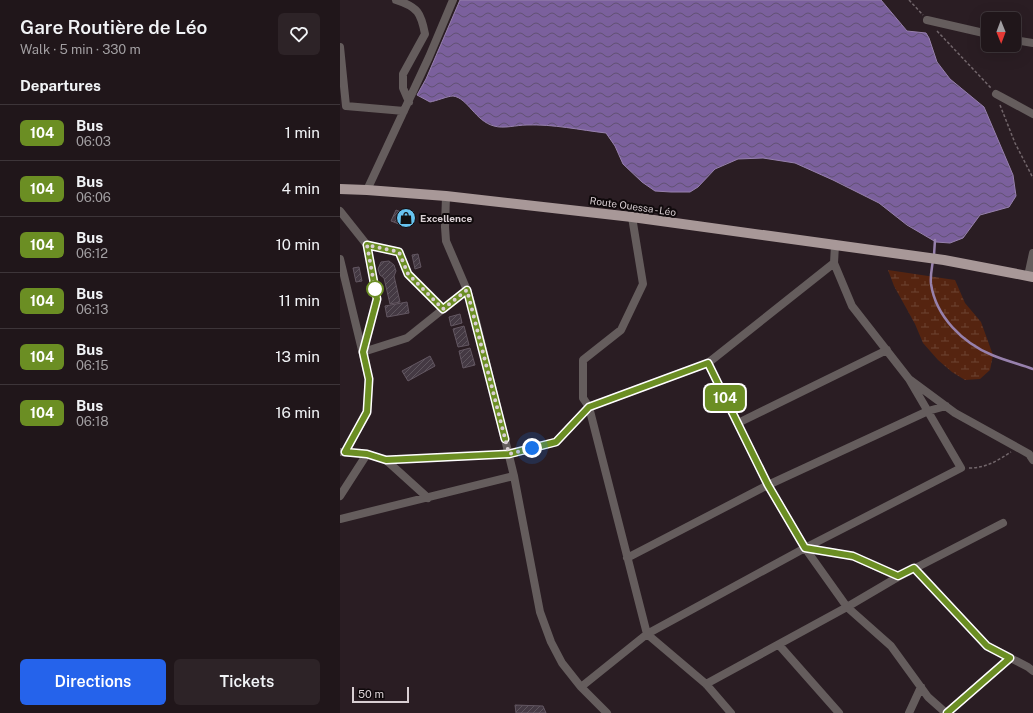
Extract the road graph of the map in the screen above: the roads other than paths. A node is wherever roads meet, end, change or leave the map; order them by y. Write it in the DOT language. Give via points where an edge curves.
graph roads {
  1 [pos="396,0"];
  2 [pos="453,0"];
  3 [pos="927,20"];
  4 [pos="981,32"];
  5 [pos="1021,41"];
  6 [pos="1033,43"];
  7 [pos="340,47"];
  8 [pos="996,94"];
  9 [pos="409,102"];
  10 [pos="404,111"];
  11 [pos="1033,114"];
  12 [pos="340,189"];
  13 [pos="367,190"];
  14 [pos="446,196"];
  15 [pos="340,211"];
  16 [pos="632,217"];
  17 [pos="367,245"];
  18 [pos="835,245"];
  19 [pos="1033,253"];
  20 [pos="340,259"];
  21 [pos="834,264"];
  22 [pos="1031,276"];
  23 [pos="467,290"];
  24 [pos="443,309"];
  25 [pos="887,350"];
  26 [pos="363,352"];
  27 [pos="708,363"];
  28 [pos="909,379"];
  29 [pos="946,406"];
  30 [pos="589,407"];
  31 [pos="928,411"];
  32 [pos="738,423"];
  33 [pos="342,452"];
  34 [pos="367,454"];
  35 [pos="509,454"];
  36 [pos="386,460"];
  37 [pos="1033,460"];
  38 [pos="514,476"];
  39 [pos="768,485"];
  40 [pos="340,496"];
  41 [pos="428,498"];
  42 [pos="340,519"];
  43 [pos="1003,524"];
  44 [pos="805,548"];
  45 [pos="627,558"];
  46 [pos="914,568"];
  47 [pos="898,576"];
  48 [pos="847,607"];
  49 [pos="647,634"];
  50 [pos="779,645"];
  51 [pos="1010,658"];
  52 [pos="1033,671"];
  53 [pos="706,684"];
  54 [pos="581,687"];
  55 [pos="921,687"];
  56 [pos="607,713"];
  57 [pos="731,713"];
  58 [pos="839,713"];
  59 [pos="909,713"];
  60 [pos="946,713"];
  1 -- 9 [label="street" via="410,4 421,17 425,34 403,74 403,88"];
  2 -- 9 [label="street"];
  3 -- 4 [label="street"];
  5 -- 6 [label="street"];
  7 -- 10 [label="street" via="346,106"];
  8 -- 11 [label="street"];
  9 -- 10 [label="street"];
  10 -- 13 [label="street"];
  12 -- 13 [label="main road, Route Ouessa - Léo"];
  13 -- 14 [label="main road, Route Ouessa - Léo"];
  14 -- 16 [label="main road, Route Ouessa - Léo"];
  14 -- 23 [label="street" via="446,241"];
  15 -- 17 [label="street"];
  16 -- 18 [label="main road, Route Ouessa - Léo"];
  16 -- 30 [label="street" via="643,284 621,330 583,360 583,398"];
  17 -- 24 [label="street" via="399,252 408,274"];
  17 -- 26 [label="street" via="377,299"];
  18 -- 21 [label="street"];
  18 -- 22 [label="main road, Route Ouessa - Léo" via="944,260"];
  19 -- 22 [label="street"];
  20 -- 26 [label="street"];
  21 -- 25 [label="street" via="852,306"];
  21 -- 27 [label="street"];
  23 -- 24 [label="street"];
  23 -- 35 [label="street"];
  24 -- 26 [label="street" via="407,338"];
  25 -- 28 [label="street"];
  25 -- 32 [label="street"];
  26 -- 33 [label="street" via="369,379 367,412"];
  27 -- 30 [label="street"];
  27 -- 32 [label="street"];
  28 -- 29 [label="street"];
  28 -- 31 [label="street"];
  29 -- 31 [label="street"];
  29 -- 37 [label="street" via="1029,454"];
  30 -- 35 [label="street" via="556,442"];
  30 -- 45 [label="street"];
  31 -- 39 [label="street"];
  31 -- 44 [label="street" via="961,468"];
  32 -- 39 [label="street"];
  33 -- 34 [label="street"];
  34 -- 36 [label="street"];
  34 -- 40 [label="street"];
  35 -- 36 [label="street"];
  35 -- 38 [label="street"];
  36 -- 41 [label="street"];
  38 -- 41 [label="street"];
  38 -- 54 [label="street" via="540,612 562,663"];
  39 -- 44 [label="street"];
  39 -- 45 [label="street"];
  41 -- 42 [label="street"];
  43 -- 46 [label="street"];
  44 -- 47 [label="street" via="853,556"];
  44 -- 48 [label="street"];
  44 -- 49 [label="street"];
  45 -- 49 [label="street"];
  46 -- 47 [label="street"];
  46 -- 51 [label="street" via="987,646"];
  47 -- 48 [label="street"];
  48 -- 50 [label="street"];
  48 -- 55 [label="street" via="891,646"];
  49 -- 53 [label="street"];
  49 -- 54 [label="street"];
  50 -- 53 [label="street"];
  50 -- 58 [label="street"];
  51 -- 52 [label="street"];
  51 -- 60 [label="street"];
  53 -- 57 [label="street"];
  54 -- 56 [label="street"];
  55 -- 59 [label="street"];
  55 -- 60 [label="street"];
}
